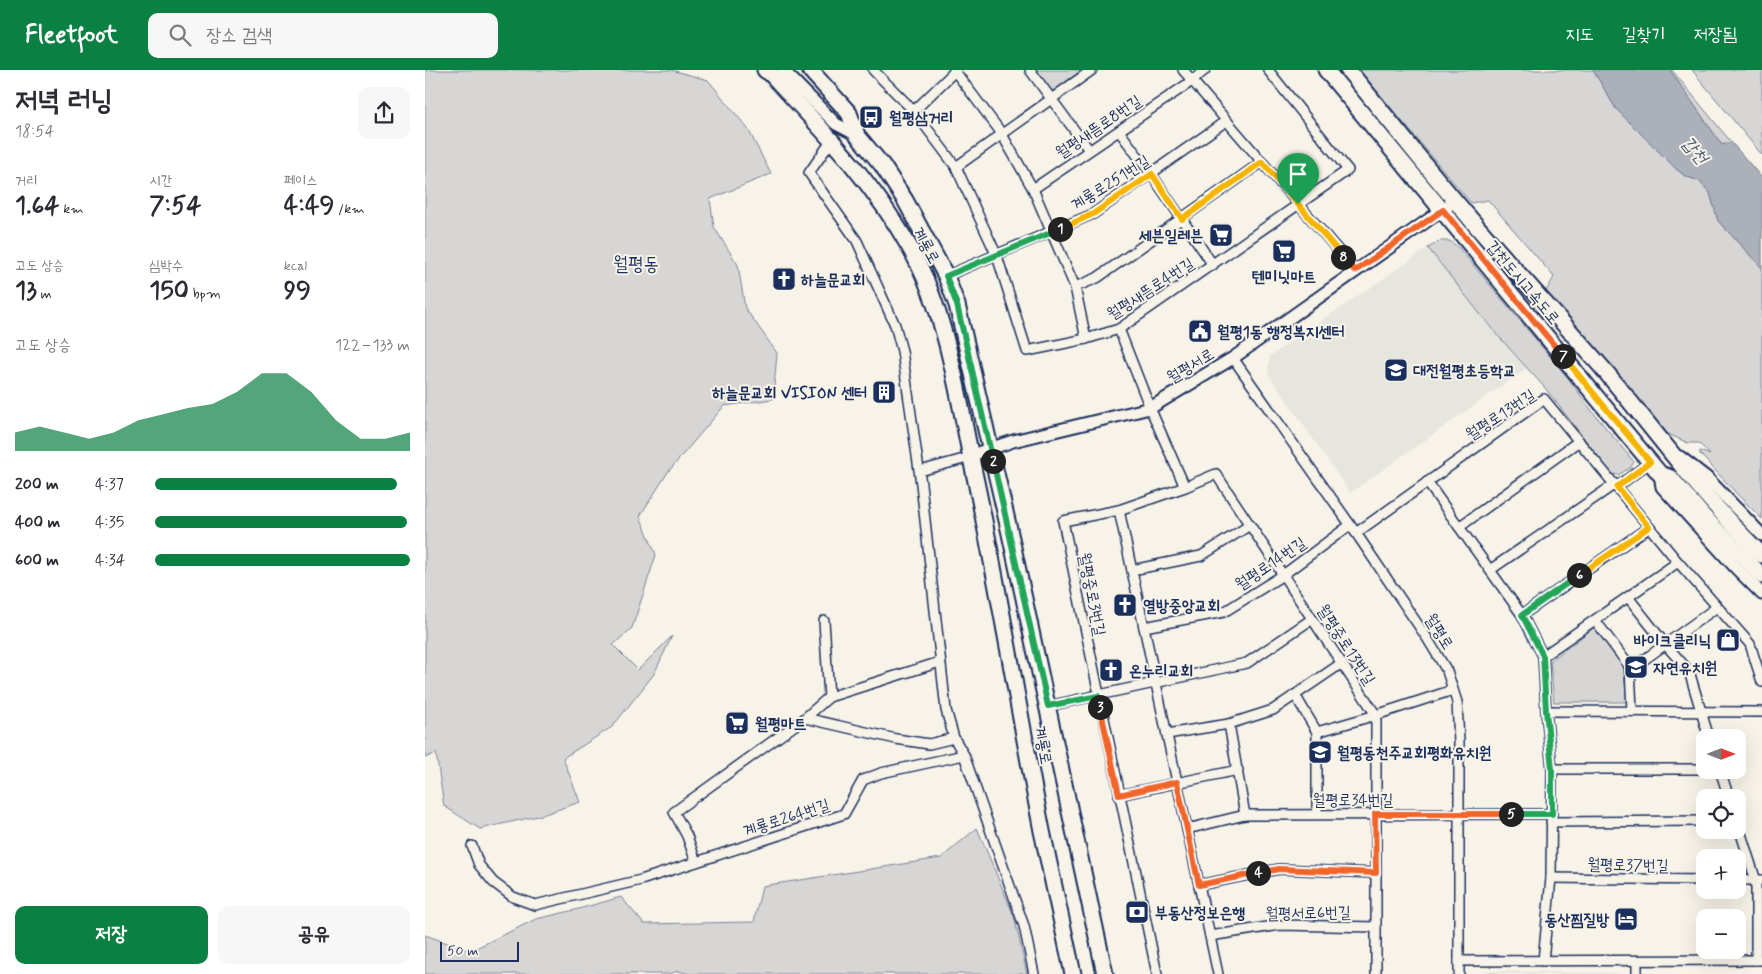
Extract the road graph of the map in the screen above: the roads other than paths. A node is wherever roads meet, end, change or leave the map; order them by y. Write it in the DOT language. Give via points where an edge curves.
graph roads {
  1 [pos="810,70"];
  2 [pos="873,70"];
  3 [pos="955,70"];
  4 [pos="1031,70"];
  5 [pos="1092,70"];
  6 [pos="1183,70"];
  7 [pos="1205,70"];
  8 [pos="1268,70"];
  9 [pos="1326,70"];
  10 [pos="1348,70"];
  11 [pos="771,71"];
  12 [pos="1192,81"];
  13 [pos="1052,100"];
  14 [pos="914,111"];
  15 [pos="1226,121"];
  16 [pos="1119,131"];
  17 [pos="857,134"];
  18 [pos="1002,135"];
  19 [pos="832,140"];
  20 [pos="1089,150"];
  21 [pos="1262,162"];
  22 [pos="956,167"];
  23 [pos="1152,174"];
  24 [pos="1033,189"];
  25 [pos="1455,200"];
  26 [pos="1298,204"];
  27 [pos="1443,210"];
  28 [pos="1182,219"];
  29 [pos="1052,233"];
  30 [pos="997,256"];
  31 [pos="1213,265"];
  32 [pos="1355,271"];
  33 [pos="946,276"];
  34 [pos="1075,287"];
  35 [pos="1119,329"];
  36 [pos="1086,339"];
  37 [pos="1233,358"];
  38 [pos="1150,408"];
  39 [pos="1579,441"];
  40 [pos="1666,445"];
  41 [pos="990,449"];
  42 [pos="973,455"];
  43 [pos="1650,462"];
  44 [pos="920,471"];
  45 [pos="1660,474"];
  46 [pos="1427,482"];
  47 [pos="1616,486"];
  48 [pos="1185,487"];
  49 [pos="1119,510"];
  50 [pos="1250,525"];
  51 [pos="1459,527"];
  52 [pos="1649,527"];
  53 [pos="1353,529"];
  54 [pos="1762,535"];
  55 [pos="1762,555"];
  56 [pos="1677,562"];
  57 [pos="1132,570"];
  58 [pos="1490,570"];
  59 [pos="1283,575"];
  60 [pos="1762,576"];
  61 [pos="1762,594"];
  62 [pos="1627,597"];
  63 [pos="1717,607"];
  64 [pos="1522,615"];
  65 [pos="1312,619"];
  66 [pos="1595,620"];
  67 [pos="824,621"];
  68 [pos="1144,627"];
  69 [pos="1665,644"];
  70 [pos="1543,656"];
  71 [pos="940,662"];
  72 [pos="1341,663"];
  73 [pos="1630,667"];
  74 [pos="1156,682"];
  75 [pos="1762,682"];
  76 [pos="1453,690"];
  77 [pos="1295,695"];
  78 [pos="1098,696"];
  79 [pos="829,697"];
  80 [pos="1048,706"];
  81 [pos="1546,711"];
  82 [pos="1632,711"];
  83 [pos="1700,711"];
  84 [pos="1762,712"];
  85 [pos="1376,715"];
  86 [pos="805,718"];
  87 [pos="1229,724"];
  88 [pos="1706,729"];
  89 [pos="1317,732"];
  90 [pos="1167,734"];
  91 [pos="954,738"];
  92 [pos="964,755"];
  93 [pos="1552,769"];
  94 [pos="1696,769"];
  95 [pos="1238,770"];
  96 [pos="1177,782"];
  97 [pos="1119,795"];
  98 [pos="1317,813"];
  99 [pos="1375,814"];
  100 [pos="1460,814"];
  101 [pos="1245,815"];
  102 [pos="1551,818"];
  103 [pos="1696,821"];
  104 [pos="1187,829"];
  105 [pos="1744,839"];
  106 [pos="472,846"];
  107 [pos="696,862"];
  108 [pos="1376,873"];
  109 [pos="1551,878"];
  110 [pos="1696,880"];
  111 [pos="1746,880"];
  112 [pos="1759,880"];
  113 [pos="1199,885"];
  114 [pos="1376,927"];
  115 [pos="1210,936"];
  116 [pos="1543,960"];
  117 [pos="1637,960"];
  118 [pos="1759,960"];
  119 [pos="1459,961"];
  120 [pos="1034,974"];
  121 [pos="1073,974"];
  122 [pos="1105,974"];
  123 [pos="1157,974"];
  124 [pos="1218,974"];
  125 [pos="1376,974"];
  126 [pos="1459,974"];
  127 [pos="1637,974"];
  1 -- 17 [label="main road, 계룡로" via="849,113"];
  2 -- 14 [label="street, 월평새뜸로4번길"];
  3 -- 14 [label="street"];
  3 -- 18 [label="street"];
  4 -- 13 [label="street"];
  5 -- 13 [label="street"];
  6 -- 12 [label="street"];
  7 -- 12 [label="street, 월평새뜸로8번길"];
  8 -- 26 [label="street, 월평새뜸로4번길" via="1348,170"];
  9 -- 27 [label="main road, 갑천도시고속도로"];
  10 -- 25 [label="main road, 갑천도시고속도로"];
  11 -- 17 [label="street" via="836,124"];
  11 -- 19 [label="main road, 계룡로"];
  12 -- 15 [label="street"];
  12 -- 16 [label="street, 월평새뜸로8번길"];
  13 -- 18 [label="street"];
  13 -- 20 [label="street"];
  14 -- 22 [label="street, 월평새뜸로4번길"];
  15 -- 21 [label="street"];
  15 -- 23 [label="street, 계룡로251번길"];
  16 -- 20 [label="street, 월평새뜸로8번길"];
  16 -- 23 [label="street"];
  17 -- 33 [label="main road, 계룡로" via="905,200"];
  18 -- 22 [label="street"];
  18 -- 24 [label="street"];
  19 -- 42 [label="main road, 계룡로" via="867,181 910,248 931,290"];
  19 -- 44 [label="street" via="809,173 857,241 895,326 908,385"];
  20 -- 24 [label="street, 월평새뜸로8번길"];
  21 -- 26 [label="street"];
  21 -- 28 [label="street"];
  22 -- 30 [label="street, 월평새뜸로4번길"];
  23 -- 28 [label="street"];
  23 -- 29 [label="street, 계룡로251번길" via="1093,214"];
  24 -- 29 [label="street"];
  25 -- 27 [label="street, 월평서로"];
  25 -- 40 [label="main road, 갑천도시고속도로"];
  26 -- 31 [label="street, 월평새뜸로4번길"];
  26 -- 32 [label="street"];
  27 -- 32 [label="street, 월평서로"];
  27 -- 43 [label="main road, 갑천도시고속도로"];
  28 -- 31 [label="street"];
  28 -- 34 [label="street" via="1097,278"];
  29 -- 30 [label="street, 계룡로251번길"];
  29 -- 34 [label="street"];
  30 -- 33 [label="street, 계룡로251번길"];
  30 -- 36 [label="street, 월평새뜸로4번길" via="1027,351"];
  31 -- 35 [label="street, 월평새뜸로4번길"];
  32 -- 37 [label="street, 월평서로"];
  33 -- 41 [label="main road, 계룡로" via="957,305"];
  34 -- 36 [label="street"];
  35 -- 36 [label="street, 월평새뜸로4번길"];
  35 -- 38 [label="street"];
  37 -- 38 [label="street, 월평서로"];
  37 -- 53 [label="street, 월평로"];
  38 -- 41 [label="street, 월평서로"];
  38 -- 48 [label="street"];
  39 -- 46 [label="street, 월평로13번길" via="1544,399"];
  39 -- 47 [label="street, 월평로13번길"];
  39 -- 51 [label="street"];
  40 -- 54 [label="street" via="1707,478"];
  40 -- 55 [label="main road, 갑천도시고속도로" via="1700,490"];
  41 -- 42 [label="street, 월평서로"];
  41 -- 80 [label="main road, 계룡로"];
  42 -- 44 [label="street"];
  42 -- 121 [label="main road, 계룡로" via="1042,832"];
  43 -- 45 [label="main road, 갑천도시고속도로"];
  43 -- 47 [label="street"];
  44 -- 71 [label="street"];
  45 -- 60 [label="main road, 갑천도시고속도로" via="1671,478 1703,517"];
  45 -- 61 [label="street" via="1662,487"];
  46 -- 51 [label="street"];
  46 -- 53 [label="street, 월평로13번길"];
  47 -- 52 [label="street, 월평로13번길"];
  47 -- 58 [label="street"];
  48 -- 49 [label="street, 월평중로3번길"];
  48 -- 50 [label="street, 월평중로13번길" via="1216,474"];
  49 -- 57 [label="street"];
  49 -- 78 [label="street, 월평중로3번길" via="1063,521"];
  50 -- 57 [label="street" via="1201,556"];
  50 -- 59 [label="street, 월평중로13번길"];
  51 -- 58 [label="street"];
  52 -- 56 [label="street, 월평로13번길"];
  52 -- 64 [label="street"];
  53 -- 59 [label="street, 월평로14번길"];
  53 -- 76 [label="street, 월평로" via="1427,638 1447,671"];
  56 -- 62 [label="street"];
  56 -- 63 [label="street, 월평로13번길"];
  57 -- 68 [label="street"];
  58 -- 64 [label="street"];
  59 -- 65 [label="street, 월평중로13번길"];
  59 -- 68 [label="street, 월평로14번길" via="1224,612"];
  62 -- 66 [label="street"];
  62 -- 69 [label="street"];
  63 -- 69 [label="street"];
  63 -- 75 [label="street, 월평로13번길" via="1750,644"];
  64 -- 70 [label="street"];
  65 -- 72 [label="street, 월평중로13번길"];
  65 -- 74 [label="street" via="1247,662"];
  66 -- 70 [label="street"];
  66 -- 73 [label="street"];
  67 -- 79 [label="street"];
  68 -- 74 [label="street"];
  69 -- 73 [label="street"];
  69 -- 83 [label="street" via="1689,671"];
  70 -- 81 [label="street"];
  71 -- 79 [label="street"];
  71 -- 91 [label="street" via="946,710"];
  72 -- 77 [label="street"];
  72 -- 85 [label="street, 월평중로13번길"];
  73 -- 82 [label="street"];
  74 -- 78 [label="street"];
  74 -- 90 [label="street"];
  76 -- 85 [label="street"];
  76 -- 100 [label="street, 월평로" via="1457,702"];
  77 -- 87 [label="street" via="1273,710"];
  77 -- 89 [label="street"];
  78 -- 80 [label="street"];
  78 -- 97 [label="street, 월평중로3번길"];
  79 -- 86 [label="street"];
  80 -- 122 [label="main road, 계룡로"];
  81 -- 82 [label="street"];
  81 -- 93 [label="street"];
  82 -- 83 [label="street"];
  83 -- 84 [label="street"];
  83 -- 88 [label="street"];
  85 -- 89 [label="street"];
  85 -- 99 [label="street"];
  86 -- 91 [label="street" via="929,744"];
  86 -- 107 [label="street" via="674,812"];
  87 -- 90 [label="street"];
  87 -- 95 [label="street"];
  89 -- 98 [label="street"];
  90 -- 96 [label="street"];
  91 -- 92 [label="street"];
  92 -- 107 [label="street, 계룡로264번길" via="863,780 844,814"];
  92 -- 120 [label="street" via="1024,926"];
  93 -- 94 [label="street"];
  93 -- 102 [label="street"];
  95 -- 96 [label="street"];
  95 -- 101 [label="street"];
  96 -- 97 [label="street"];
  96 -- 104 [label="street"];
  97 -- 123 [label="street, 월평중로3번길"];
  98 -- 99 [label="street, 월평로34번길"];
  98 -- 101 [label="street, 월평로34번길"];
  99 -- 100 [label="street, 월평로34번길"];
  99 -- 108 [label="street"];
  100 -- 102 [label="street, 월평로34번길"];
  100 -- 119 [label="street, 월평로"];
  101 -- 104 [label="street, 월평로34번길"];
  102 -- 103 [label="street, 월평로34번길"];
  102 -- 109 [label="street"];
  104 -- 113 [label="street"];
  105 -- 112 [label="street"];
  106 -- 107 [label="street, 계룡로264번길" via="479,865 493,882 513,897 535,904 641,880"];
  108 -- 113 [label="street" via="1279,869"];
  108 -- 114 [label="street"];
  109 -- 110 [label="street, 월평로37번길"];
  109 -- 116 [label="street"];
  111 -- 112 [label="street"];
  112 -- 118 [label="street"];
  113 -- 115 [label="street"];
  114 -- 115 [label="street, 월평서로6번길" via="1280,925"];
  114 -- 125 [label="street"];
  115 -- 124 [label="street"];
  116 -- 117 [label="street"];
  116 -- 119 [label="street"];
  117 -- 118 [label="street"];
  117 -- 127 [label="street"];
  119 -- 126 [label="street, 월평로"];
}
